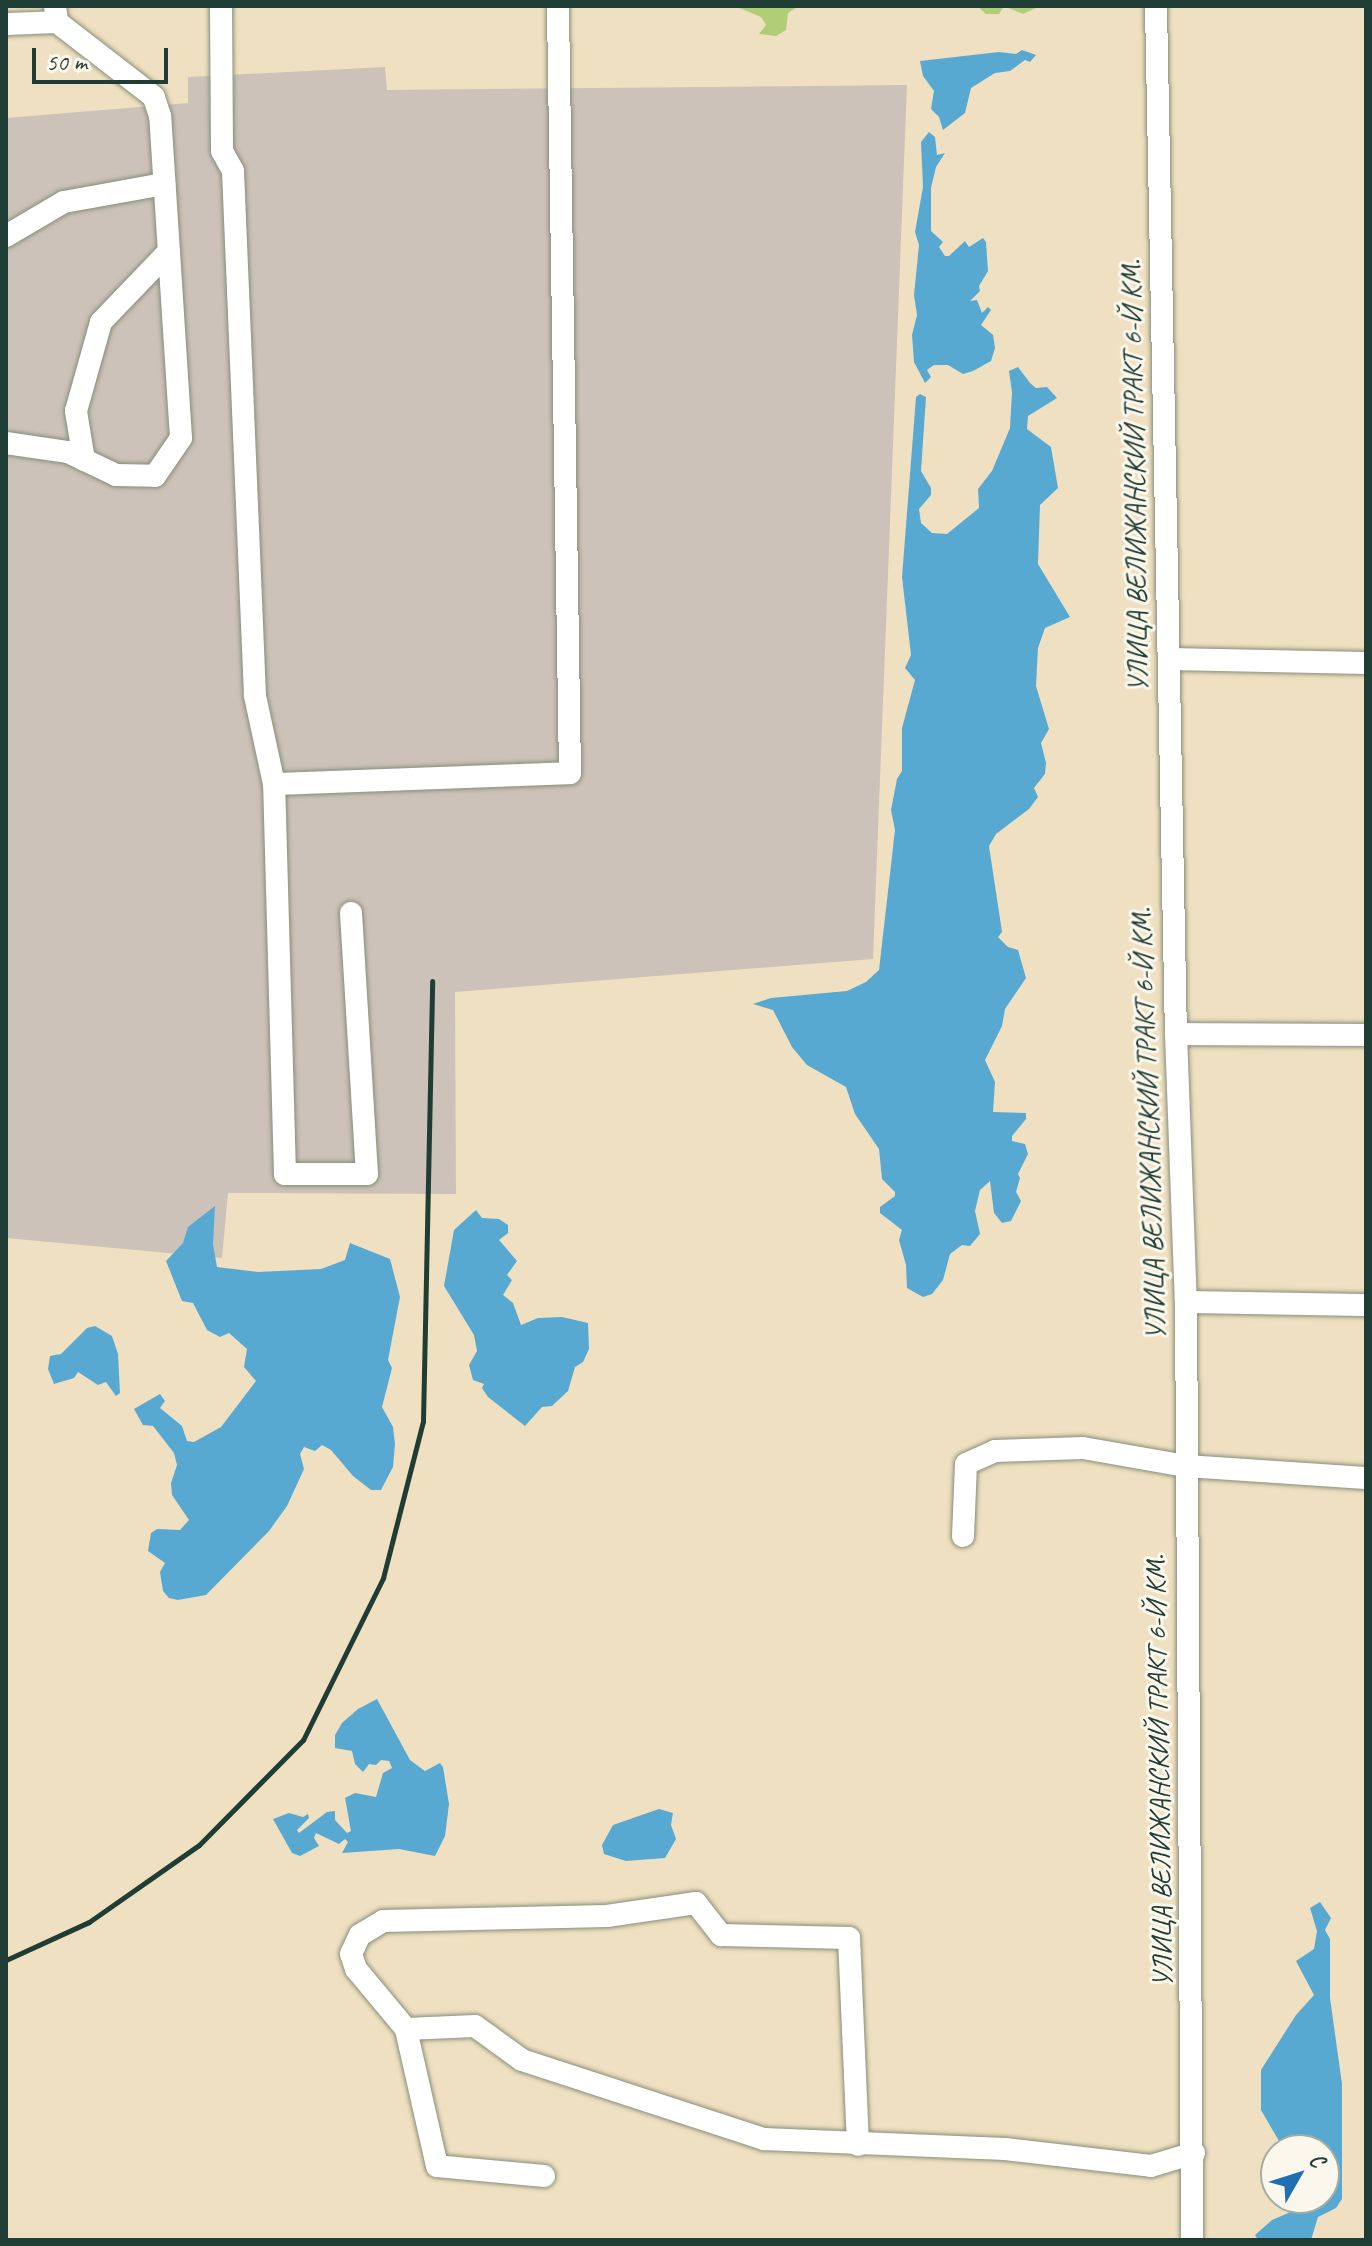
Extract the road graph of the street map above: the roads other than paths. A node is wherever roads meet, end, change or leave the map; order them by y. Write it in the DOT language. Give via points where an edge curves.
graph roads {
  1 [pos="221,6"];
  2 [pos="558,6"];
  3 [pos="1156,6"];
  4 [pos="56,14"];
  5 [pos="6,24"];
  6 [pos="164,184"];
  7 [pos="6,236"];
  8 [pos="169,251"];
  9 [pos="6,443"];
  10 [pos="84,460"];
  11 [pos="1169,659"];
  12 [pos="1366,663"];
  13 [pos="274,784"];
  14 [pos="351,913"];
  15 [pos="1176,1034"];
  16 [pos="1366,1035"];
  17 [pos="1186,1302"];
  18 [pos="1366,1305"];
  19 [pos="1186,1466"];
  20 [pos="1366,1478"];
  21 [pos="963,1536"];
  22 [pos="406,2029"];
  23 [pos="858,2145"];
  24 [pos="1194,2153"];
  25 [pos="544,2176"];
  26 [pos="1192,2240"];
  1 -- 13 [label="street" via="222,151 233,171 255,696"];
  2 -- 13 [label="street" via="570,773"];
  3 -- 11 [label="street, УЛИЦА ВЕЛИЖАНСКИЙ ТРАКТ 6-Й КМ."];
  4 -- 5 [label="street"];
  4 -- 6 [label="street" via="154,97"];
  6 -- 7 [label="street" via="64,202"];
  6 -- 8 [label="street"];
  8 -- 10 [label="street" via="101,322 76,411"];
  8 -- 10 [label="street" via="181,438 155,476 116,475"];
  9 -- 10 [label="street" via="68,452"];
  11 -- 12 [label="street"];
  11 -- 15 [label="street, УЛИЦА ВЕЛИЖАНСКИЙ ТРАКТ 6-Й КМ."];
  13 -- 14 [label="street" via="285,1174 367,1174"];
  15 -- 16 [label="street"];
  15 -- 17 [label="street, УЛИЦА ВЕЛИЖАНСКИЙ ТРАКТ 6-Й КМ."];
  17 -- 18 [label="street"];
  17 -- 19 [label="street, УЛИЦА ВЕЛИЖАНСКИЙ ТРАКТ 6-Й КМ."];
  19 -- 20 [label="street"];
  19 -- 21 [label="street" via="1083,1448 995,1451 966,1464"];
  19 -- 24 [label="street, УЛИЦА ВЕЛИЖАНСКИЙ ТРАКТ 6-Й КМ."];
  22 -- 23 [label="street" via="475,2026 522,2060 764,2139"];
  22 -- 23 [label="street" via="356,1969 351,1954 360,1935 383,1921 607,1916 696,1903 721,1935 849,1938"];
  22 -- 25 [label="street" via="437,2166"];
  23 -- 24 [label="street" via="1005,2149 1151,2166"];
  24 -- 26 [label="street, УЛИЦА ВЕЛИЖАНСКИЙ ТРАКТ 6-Й КМ."];
}
